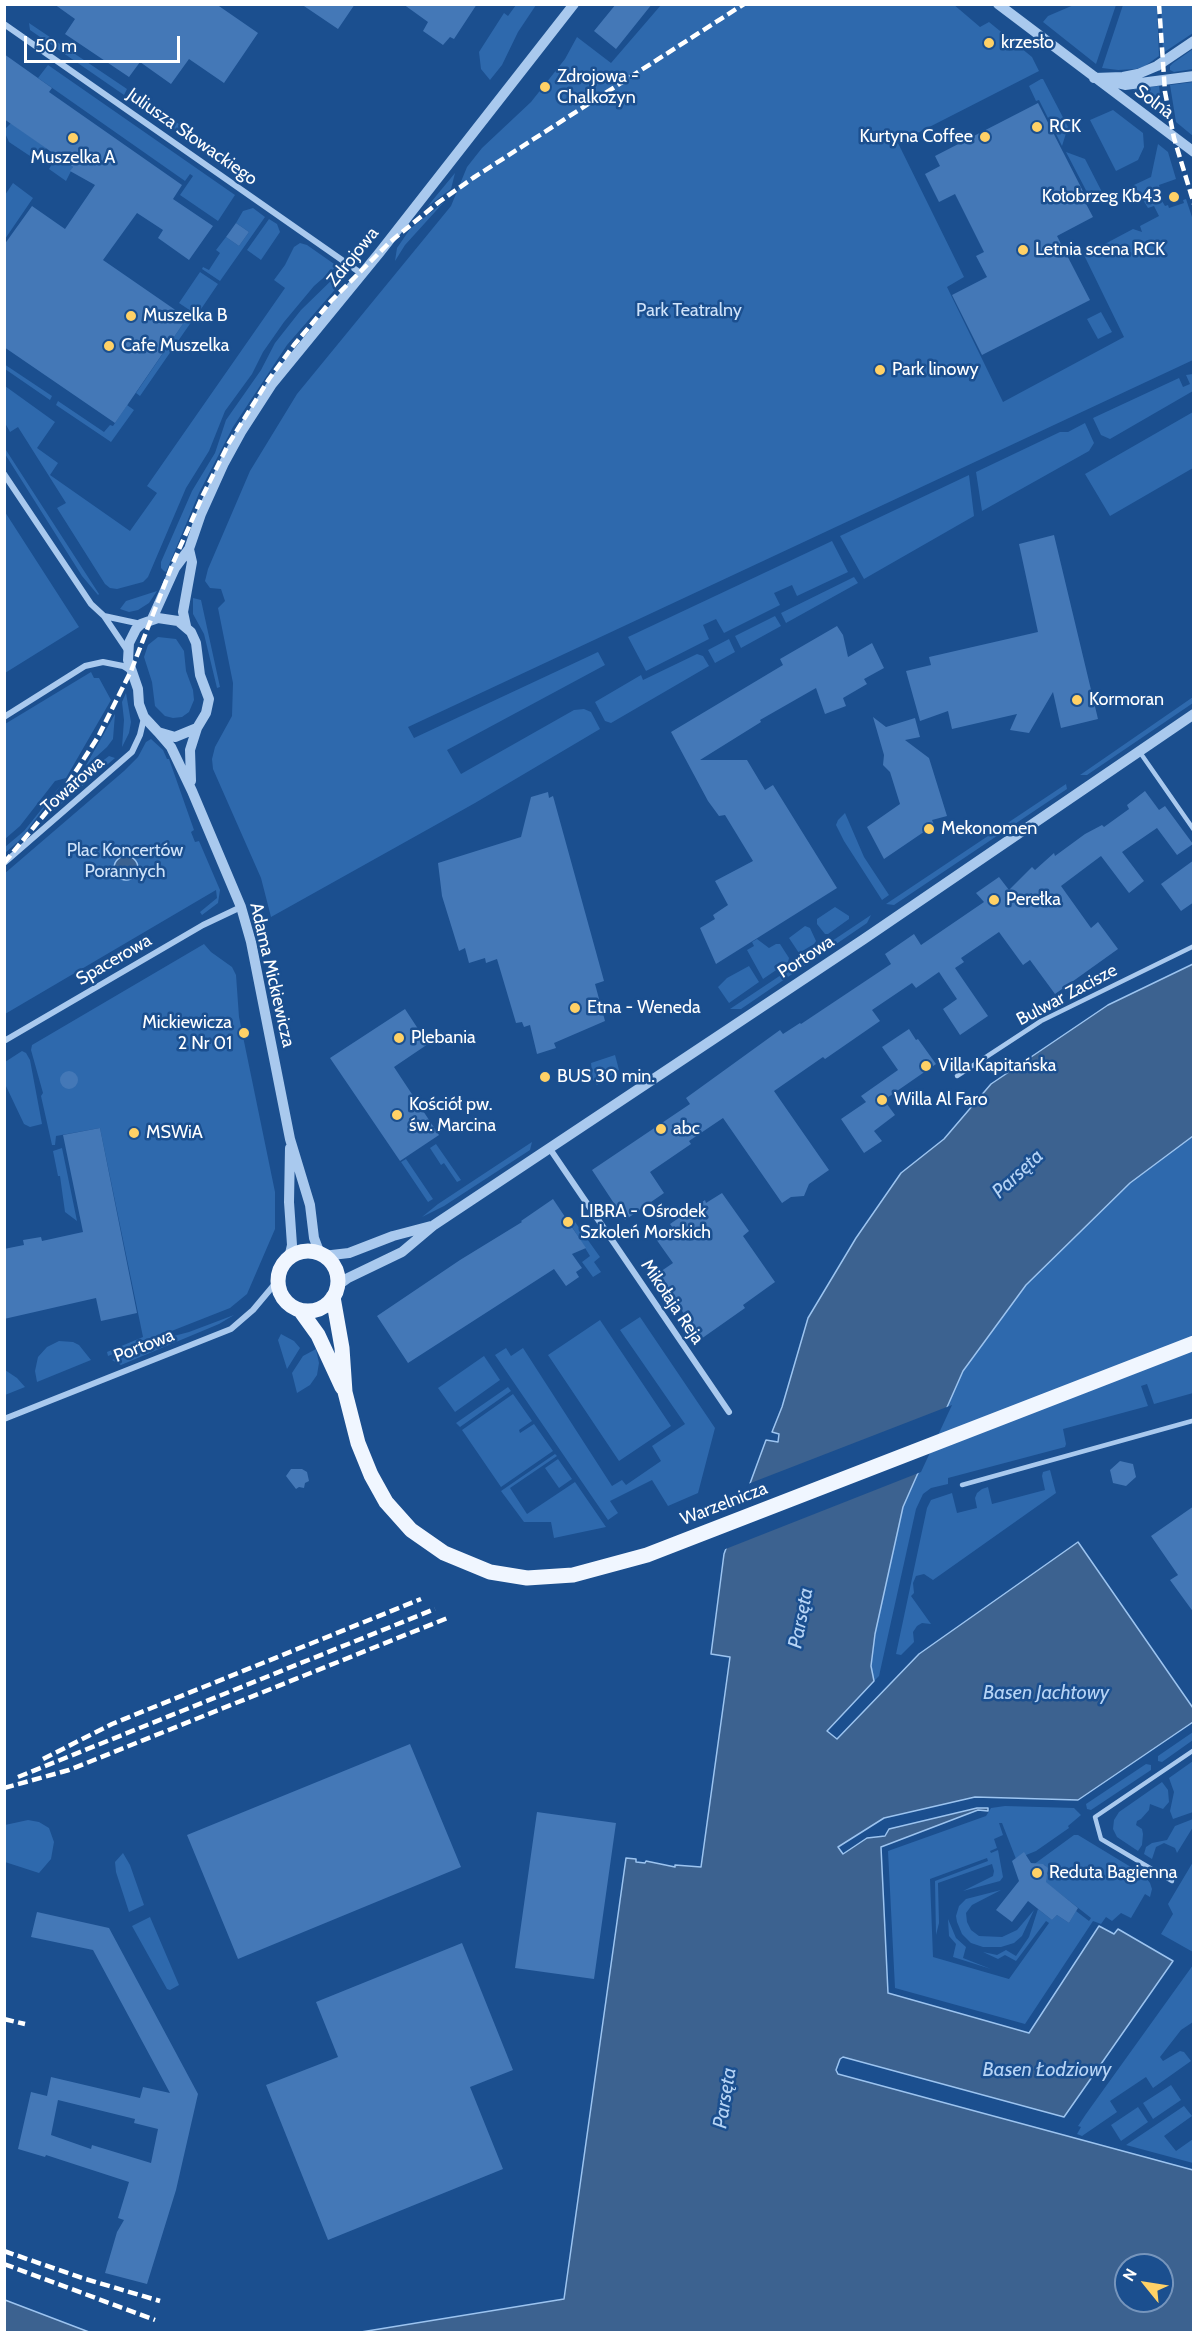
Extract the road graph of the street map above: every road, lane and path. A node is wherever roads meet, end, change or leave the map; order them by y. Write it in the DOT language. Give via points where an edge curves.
graph roads {
  1 [pos="574,4"];
  2 [pos="998,4"];
  3 [pos="4,24"];
  4 [pos="1194,41"];
  5 [pos="1194,76"];
  6 [pos="1094,78"];
  7 [pos="1194,152"];
  8 [pos="362,273"];
  9 [pos="4,474"];
  10 [pos="189,549"];
  11 [pos="104,616"];
  12 [pos="147,622"];
  13 [pos="186,626"];
  14 [pos="127,651"];
  15 [pos="131,671"];
  16 [pos="1194,714"];
  17 [pos="4,717"];
  18 [pos="144,717"];
  19 [pos="197,728"];
  20 [pos="158,732"];
  21 [pos="1139,751"];
  22 [pos="192,791"];
  23 [pos="1194,830"];
  24 [pos="4,863"];
  25 [pos="241,907"];
  26 [pos="1194,946"];
  27 [pos="4,1041"];
  28 [pos="957,1076"];
  29 [pos="290,1138"];
  30 [pos="550,1149"];
  31 [pos="434,1225"];
  32 [pos="322,1255"];
  33 [pos="289,1258"];
  34 [pos="279,1279"];
  35 [pos="335,1292"];
  36 [pos="300,1310"];
  37 [pos="1194,1343"];
  38 [pos="345,1392"];
  39 [pos="729,1412"];
  40 [pos="4,1419"];
  41 [pos="1192,1421"];
  42 [pos="962,1485"];
  43 [pos="1194,1750"];
  44 [pos="1172,1881"];
  1 -- 8 [label="street, Zdrojowa"];
  2 -- 6 [label="street, Solna"];
  3 -- 8 [label="street, Juliusza Słowackiego"];
  4 -- 6 [label="street" via="1138,74"];
  5 -- 6 [label="street, Solna" via="1125,85"];
  6 -- 7 [label="street, Solna"];
  8 -- 10 [label="street, Zdrojowa" via="299,349 251,416 217,479"];
  9 -- 11 [label="street" via="91,604"];
  10 -- 12 [label="street, Zdrojowa"];
  10 -- 13 [label="street, Zdrojowa" via="192,562 184,604"];
  11 -- 12 [label="street"];
  11 -- 14 [label="street"];
  12 -- 13 [label="street" via="168,618"];
  12 -- 14 [label="street" via="131,636"];
  13 -- 19 [label="street" via="196,643 200,675 209,699"];
  14 -- 15 [label="street"];
  15 -- 17 [label="street" via="103,662 85,666"];
  15 -- 18 [label="street"];
  16 -- 21 [label="street, Portowa"];
  18 -- 20 [label="street"];
  18 -- 24 [label="street, Towarowa" via="132,752"];
  19 -- 20 [label="street" via="175,737"];
  19 -- 22 [label="street, Adama Mickiewicza" via="189,757"];
  20 -- 22 [label="street, Adama Mickiewicza" via="171,747"];
  21 -- 23 [label="lane"];
  21 -- 30 [label="street, Portowa"];
  22 -- 25 [label="street, Adama Mickiewicza"];
  25 -- 27 [label="street, Spacerowa"];
  25 -- 29 [label="street, Adama Mickiewicza"];
  26 -- 28 [label="lane, Bulwar Zacisze" via="1041,1021"];
  29 -- 32 [label="street, Adama Mickiewicza" via="310,1205 314,1238"];
  29 -- 33 [label="street, Adama Mickiewicza"];
  30 -- 31 [label="street, Portowa"];
  30 -- 39 [label="street, Mikołaja Reja"];
  31 -- 32 [label="street, Portowa" via="349,1253"];
  31 -- 35 [label="street, Portowa" via="402,1252 348,1278"];
  32 -- 33 [label="main road" via="303,1252"];
  32 -- 35 [label="main road" via="336,1271"];
  33 -- 34 [label="main road"];
  34 -- 36 [label="main road" via="284,1298"];
  34 -- 40 [label="street, Portowa" via="231,1329"];
  35 -- 36 [label="main road" via="321,1308"];
  35 -- 38 [label="main road, Warzelnicza"];
  36 -- 38 [label="main road, Warzelnicza" via="318,1335"];
  37 -- 38 [label="main road, Warzelnicza" via="620,1564 543,1578 510,1576 473,1566 426,1542 404,1523 380,1493 361,1453"];
  41 -- 42 [label="lane"];
  43 -- 44 [label="lane" via="1095,1817 1101,1839"];
}
